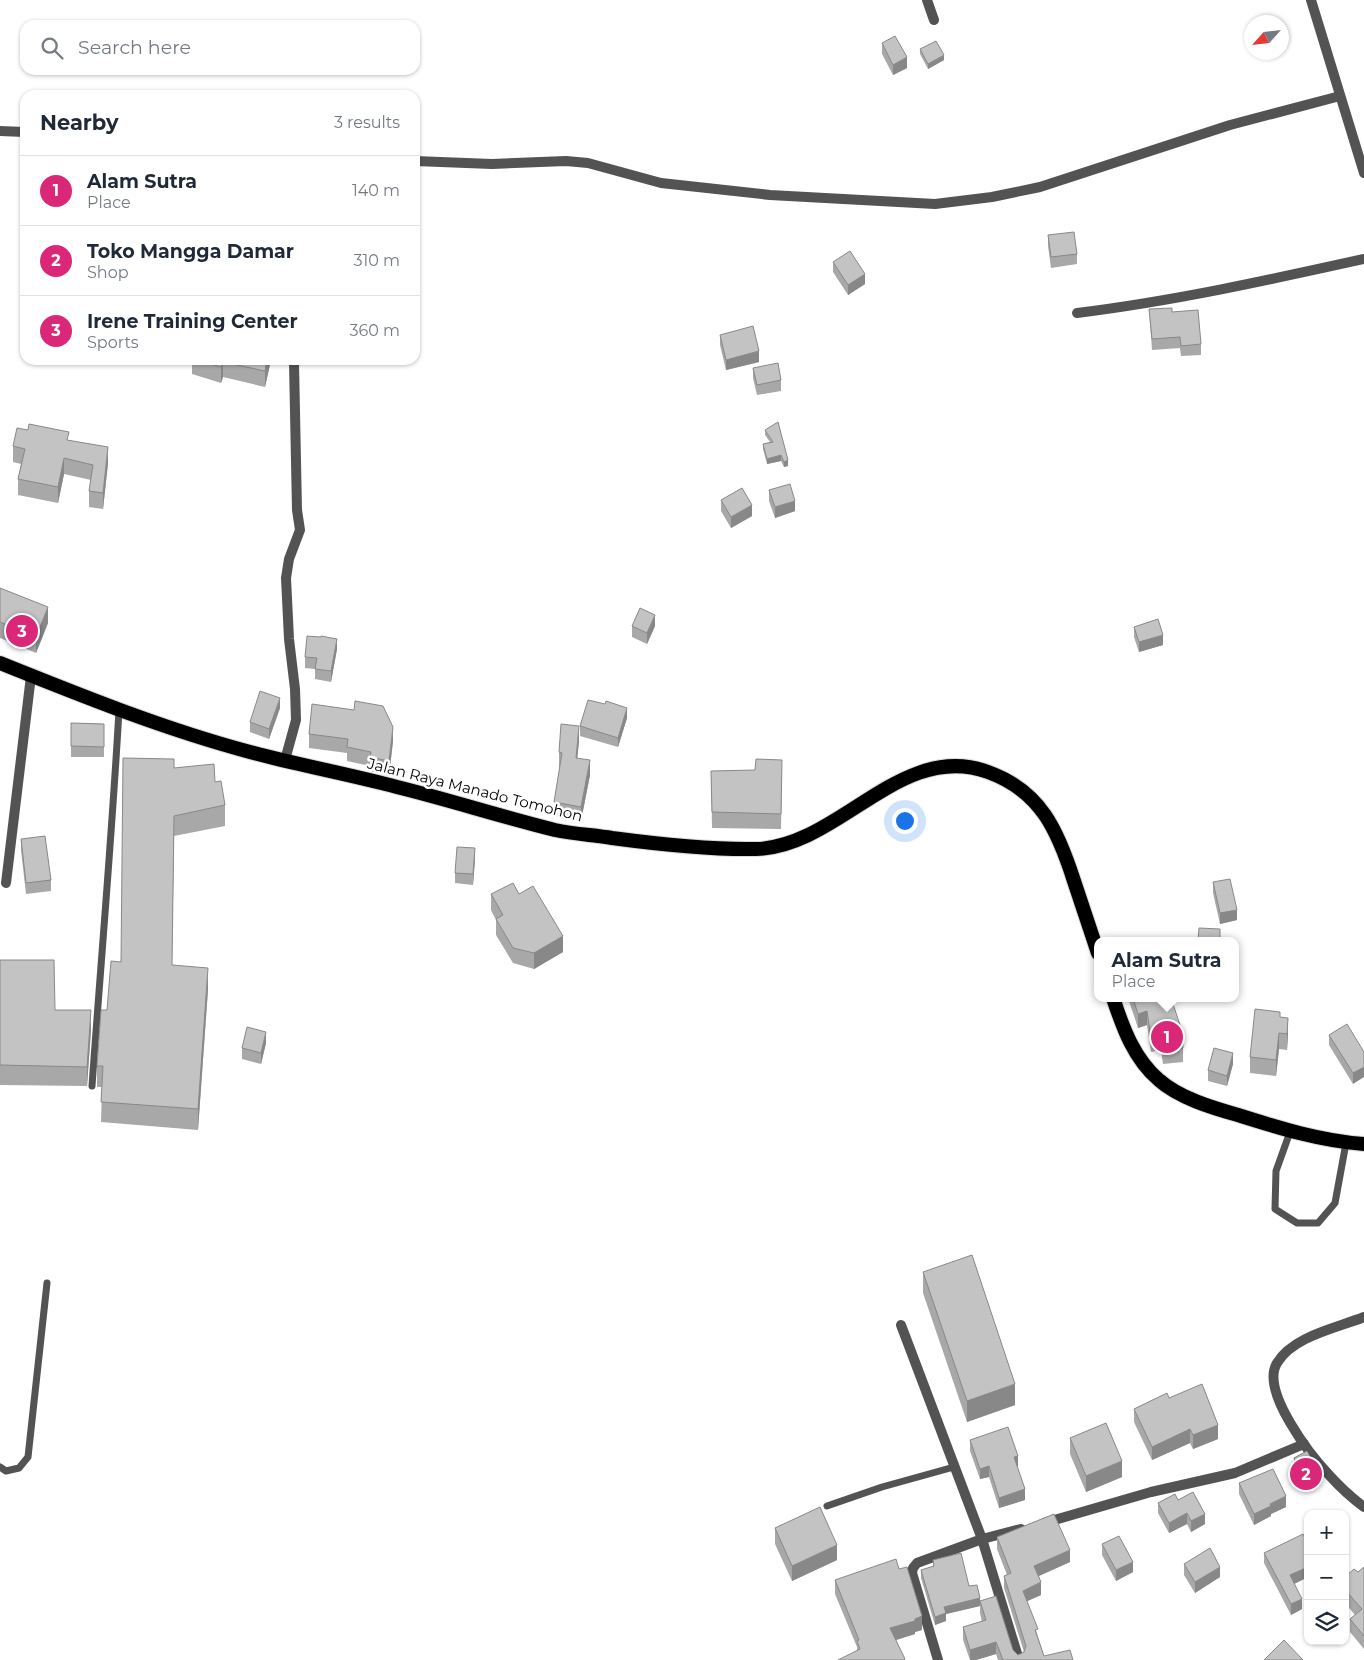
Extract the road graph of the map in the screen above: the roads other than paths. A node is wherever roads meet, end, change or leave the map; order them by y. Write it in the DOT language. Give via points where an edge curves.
graph roads {
  1 [pos="927,0"];
  2 [pos="1311,0"];
  3 [pos="934,20"];
  4 [pos="1340,96"];
  5 [pos="0,131"];
  6 [pos="20,132"];
  7 [pos="420,161"];
  8 [pos="1364,173"];
  9 [pos="1364,259"];
  10 [pos="1077,313"];
  11 [pos="294,365"];
  12 [pos="0,664"];
  13 [pos="30,676"];
  14 [pos="119,709"];
  15 [pos="285,760"];
  16 [pos="6,883"];
  17 [pos="1094,941"];
  18 [pos="1114,1002"];
  19 [pos="92,1086"];
  20 [pos="1290,1132"];
  21 [pos="1346,1143"];
  22 [pos="1364,1144"];
  23 [pos="47,1283"];
  24 [pos="1364,1318"];
  25 [pos="901,1325"];
  26 [pos="1304,1444"];
  27 [pos="0,1467"];
  28 [pos="954,1467"];
  29 [pos="827,1506"];
  30 [pos="1364,1507"];
  31 [pos="982,1539"];
  32 [pos="938,1660"];
  33 [pos="1019,1660"];
  1 -- 3 [label="street"];
  2 -- 4 [label="street"];
  4 -- 7 [label="street" via="1230,125 1040,187 935,204 770,195 661,183 588,163 566,161 492,164"];
  4 -- 8 [label="street"];
  5 -- 6 [label="street"];
  9 -- 10 [label="street" via="1219,290"];
  11 -- 15 [label="street" via="300,530 286,578 296,720"];
  12 -- 13 [label="highway, Jalan Raya Manado Tomohon"];
  13 -- 14 [label="highway, Jalan Raya Manado Tomohon"];
  13 -- 16 [label="street"];
  14 -- 15 [label="highway, Jalan Raya Manado Tomohon" via="249,752"];
  14 -- 19 [label="lane"];
  15 -- 17 [label="highway, Jalan Raya Manado Tomohon" via="559,830 648,843 758,849 778,847 812,834 880,792 923,771 957,766 987,771 1018,787 1045,814 1064,849"];
  18 -- 20 [label="highway" via="1135,1052 1158,1080 1170,1089 1210,1107"];
  20 -- 21 [label="highway"];
  20 -- 21 [label="lane" via="1276,1171 1275,1209 1297,1223 1318,1223 1335,1203"];
  21 -- 22 [label="highway"];
  23 -- 27 [label="lane" via="28,1456 19,1468 6,1471"];
  24 -- 26 [label="street" via="1300,1343 1285,1353 1274,1369 1276,1395"];
  25 -- 28 [label="street"];
  26 -- 30 [label="street" via="1330,1477"];
  26 -- 31 [label="street" via="1235,1473 1151,1492"];
  28 -- 29 [label="lane"];
  28 -- 31 [label="street"];
  31 -- 32 [label="street" via="917,1563 913,1568"];
  31 -- 33 [label="street"];
}
